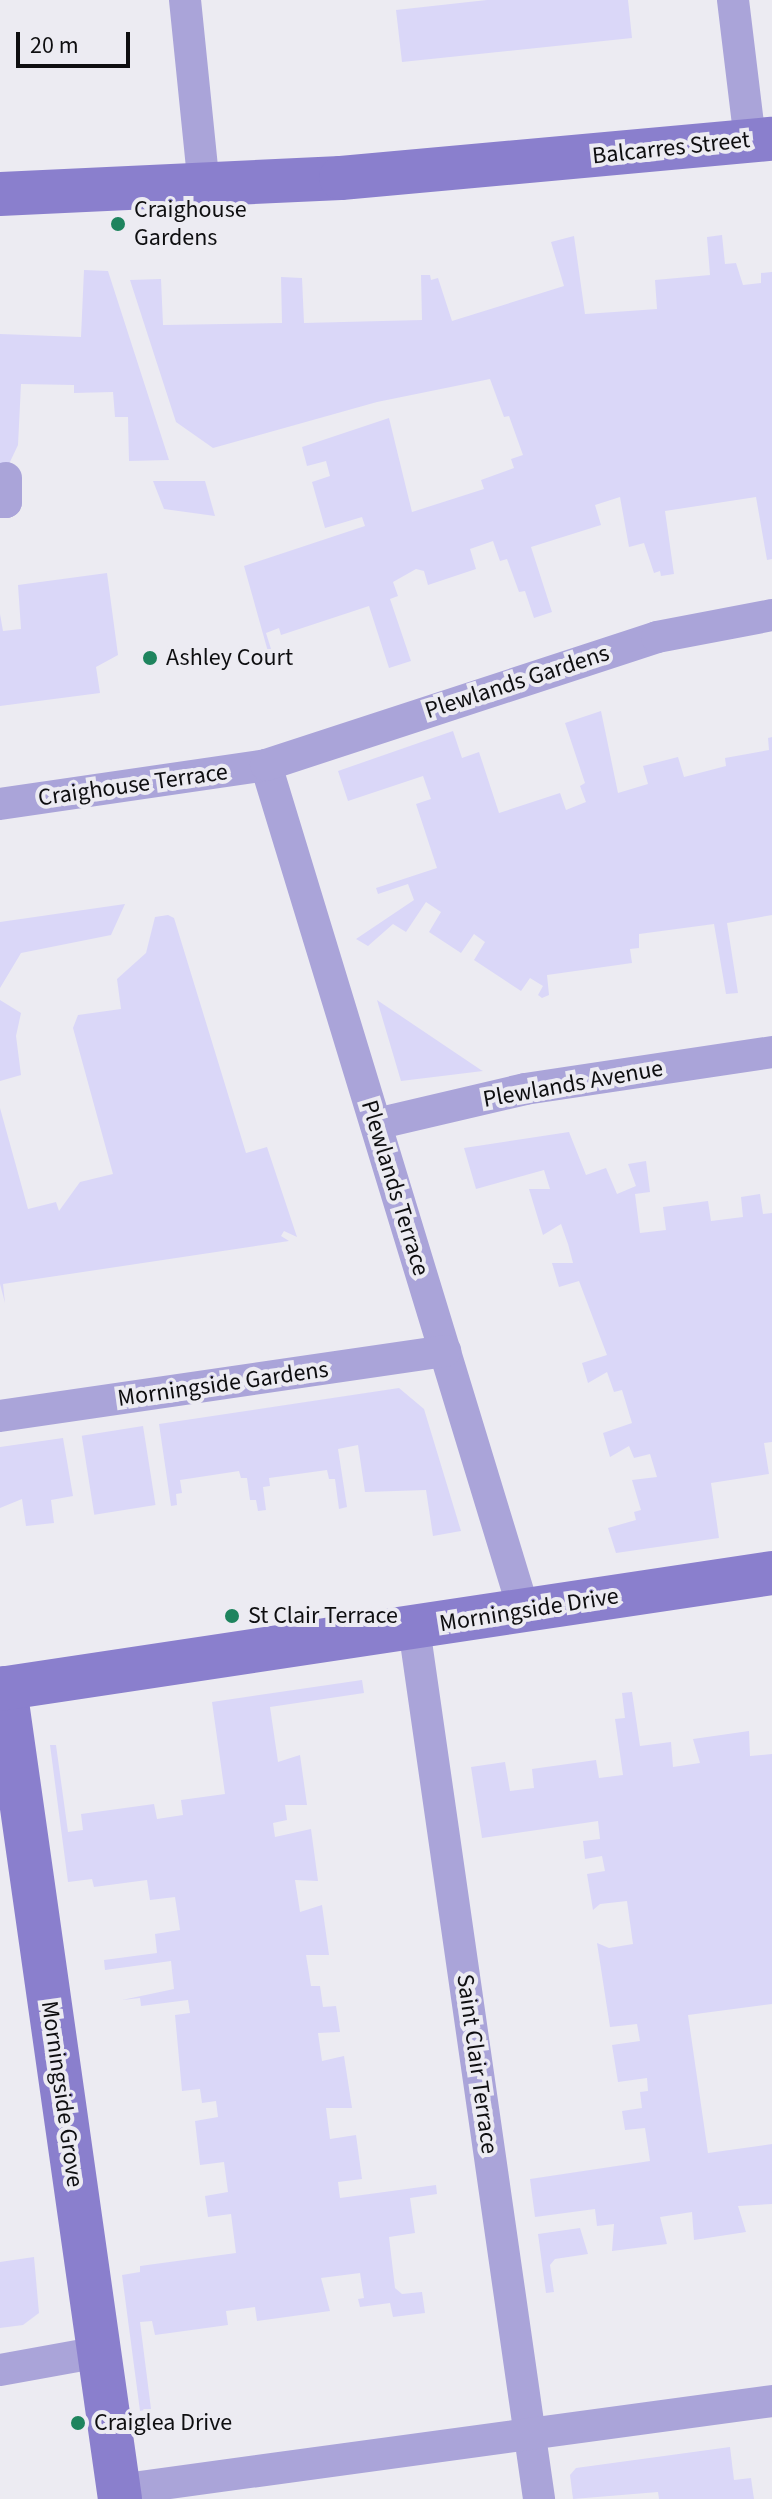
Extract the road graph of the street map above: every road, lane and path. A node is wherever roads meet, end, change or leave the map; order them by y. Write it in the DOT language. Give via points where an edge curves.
graph roads {
  1 [pos="185,0"];
  2 [pos="733,0"];
  3 [pos="761,140"];
  4 [pos="204,187"];
  5 [pos="0,194"];
  6 [pos="772,615"];
  7 [pos="266,765"];
  8 [pos="0,804"];
  9 [pos="772,1052"];
  10 [pos="376,1124"];
  11 [pos="445,1351"];
  12 [pos="0,1416"];
  13 [pos="772,1573"];
  14 [pos="524,1611"];
  15 [pos="414,1628"];
  16 [pos="2,1689"];
  17 [pos="99,2352"];
  18 [pos="0,2370"];
  19 [pos="772,2401"];
  20 [pos="530,2436"];
  21 [pos="119,2495"];
  22 [pos="539,2499"];
  1 -- 4 [label="street"];
  2 -- 3 [label="street"];
  3 -- 4 [label="street, Balcarres Street"];
  4 -- 5 [label="street"];
  6 -- 7 [label="street, Plewlands Gardens" via="657,637"];
  7 -- 8 [label="street, Craighouse Terrace"];
  7 -- 10 [label="street, Plewlands Terrace"];
  9 -- 10 [label="street, Plewlands Avenue" via="525,1089"];
  10 -- 11 [label="street, Plewlands Terrace"];
  11 -- 12 [label="street, Morningside Gardens"];
  11 -- 14 [label="street, Plewlands Terrace"];
  13 -- 14 [label="street, Morningside Drive"];
  14 -- 15 [label="street, Morningside Drive"];
  15 -- 16 [label="street, Morningside Drive"];
  15 -- 20 [label="street, Saint Clair Terrace"];
  16 -- 17 [label="street, Morningside Grove"];
  17 -- 18 [label="street"];
  17 -- 21 [label="street, Morningside Grove"];
  19 -- 20 [label="street"];
  20 -- 21 [label="street"];
  20 -- 22 [label="street, Saint Clair Terrace"];
}
